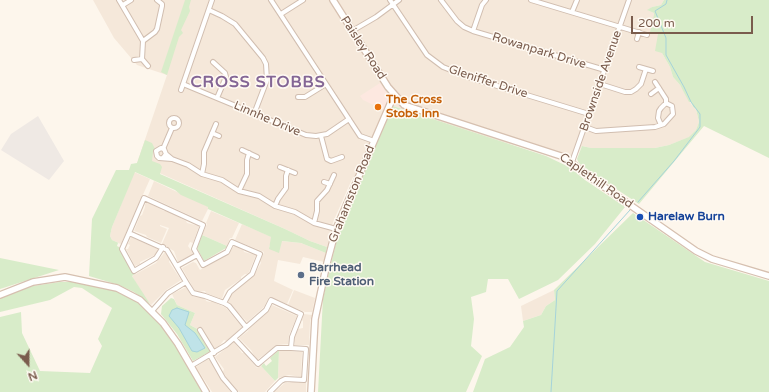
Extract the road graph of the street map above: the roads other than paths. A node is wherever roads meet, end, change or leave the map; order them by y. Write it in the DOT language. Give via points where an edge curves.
graph roads {
  1 [pos="120,0"];
  2 [pos="131,0"];
  3 [pos="157,0"];
  4 [pos="212,0"];
  5 [pos="272,0"];
  6 [pos="303,0"];
  7 [pos="333,0"];
  8 [pos="399,0"];
  9 [pos="441,0"];
  10 [pos="486,0"];
  11 [pos="531,0"];
  12 [pos="577,0"];
  13 [pos="630,0"];
  14 [pos="163,2"];
  15 [pos="391,2"];
  16 [pos="123,5"];
  17 [pos="209,10"];
  18 [pos="572,12"];
  19 [pos="281,14"];
  20 [pos="620,26"];
  21 [pos="352,31"];
  22 [pos="473,31"];
  23 [pos="639,32"];
  24 [pos="647,35"];
  25 [pos="637,39"];
  26 [pos="143,41"];
  27 [pos="142,59"];
  28 [pos="134,60"];
  29 [pos="213,62"];
  30 [pos="148,66"];
  31 [pos="639,67"];
  32 [pos="646,69"];
  33 [pos="605,70"];
  34 [pos="653,71"];
  35 [pos="655,82"];
  36 [pos="183,84"];
  37 [pos="326,84"];
  38 [pos="600,84"];
  39 [pos="659,88"];
  40 [pos="181,90"];
  41 [pos="651,94"];
  42 [pos="394,95"];
  43 [pos="298,96"];
  44 [pos="217,98"];
  45 [pos="666,103"];
  46 [pos="254,114"];
  47 [pos="589,114"];
  48 [pos="349,119"];
  49 [pos="216,124"];
  50 [pos="661,125"];
  51 [pos="585,127"];
  52 [pos="172,128"];
  53 [pos="212,133"];
  54 [pos="219,136"];
  55 [pos="322,136"];
  56 [pos="374,141"];
  57 [pos="163,149"];
  58 [pos="242,150"];
  59 [pos="249,153"];
  60 [pos="166,154"];
  61 [pos="257,157"];
  62 [pos="342,157"];
  63 [pos="160,159"];
  64 [pos="172,159"];
  65 [pos="572,162"];
  66 [pos="280,167"];
  67 [pos="288,170"];
  68 [pos="295,173"];
  69 [pos="202,174"];
  70 [pos="334,175"];
  71 [pos="324,182"];
  72 [pos="330,184"];
  73 [pos="239,190"];
  74 [pos="276,206"];
  75 [pos="314,223"];
  76 [pos="336,229"];
  77 [pos="129,233"];
  78 [pos="164,247"];
  79 [pos="197,255"];
  80 [pos="177,266"];
  81 [pos="769,276"];
  82 [pos="186,282"];
  83 [pos="0,295"];
  84 [pos="224,303"];
  85 [pos="152,311"];
  86 [pos="246,327"];
  87 [pos="200,330"];
  88 [pos="234,338"];
  89 [pos="291,348"];
  90 [pos="212,354"];
  91 [pos="190,366"];
  92 [pos="311,389"];
  93 [pos="206,392"];
  94 [pos="235,392"];
  95 [pos="270,392"];
  1 -- 16 [label="street"];
  2 -- 16 [label="street"];
  3 -- 14 [label="street"];
  4 -- 17 [label="street"];
  5 -- 19 [label="street"];
  6 -- 19 [label="street"];
  7 -- 21 [label="main road, Paisley Road"];
  8 -- 15 [label="street"];
  9 -- 22 [label="street, Rowanpark Drive" via="458,21"];
  10 -- 22 [label="street"];
  11 -- 18 [label="street"];
  12 -- 18 [label="street"];
  13 -- 20 [label="street, Brownside Avenue"];
  14 -- 26 [label="street" via="157,29"];
  15 -- 21 [label="street" via="376,17"];
  15 -- 47 [label="street, Gleniffer Drive" via="427,55 443,67"];
  16 -- 26 [label="street"];
  17 -- 36 [label="street"];
  17 -- 46 [label="street" via="235,24 266,64 267,80"];
  18 -- 20 [label="street"];
  19 -- 37 [label="street"];
  20 -- 23 [label="street"];
  20 -- 33 [label="street, Brownside Avenue"];
  21 -- 42 [label="main road, Paisley Road"];
  22 -- 33 [label="street, Rowanpark Drive"];
  23 -- 24 [label="street"];
  23 -- 25 [label="street"];
  26 -- 27 [label="street"];
  27 -- 28 [label="street"];
  27 -- 30 [label="street"];
  29 -- 44 [label="street" via="226,77"];
  31 -- 32 [label="street"];
  32 -- 34 [label="street"];
  32 -- 38 [label="street" via="641,84 631,92"];
  33 -- 38 [label="street, Brownside Avenue"];
  35 -- 39 [label="street"];
  36 -- 40 [label="street"];
  36 -- 44 [label="street, Linnhe Drive"];
  37 -- 43 [label="street" via="305,97"];
  37 -- 48 [label="street"];
  38 -- 47 [label="street, Brownside Avenue"];
  39 -- 41 [label="street"];
  39 -- 45 [label="street"];
  42 -- 56 [label="main road, Grahamston Road"];
  42 -- 65 [label="main road, Caplethill Road" via="410,108 556,153"];
  44 -- 46 [label="street, Linnhe Drive"];
  45 -- 50 [label="street" via="659,111"];
  45 -- 50 [label="street" via="672,106 673,114"];
  46 -- 55 [label="street, Linnhe Drive" via="306,135"];
  47 -- 51 [label="street, Brownside Avenue"];
  48 -- 55 [label="street"];
  48 -- 56 [label="street" via="360,136"];
  49 -- 53 [label="street"];
  50 -- 51 [label="street" via="596,131"];
  51 -- 65 [label="street, Brownside Avenue"];
  52 -- 57 [label="street"];
  53 -- 54 [label="street"];
  53 -- 69 [label="street" via="204,152"];
  55 -- 62 [label="street" via="327,159 331,161"];
  56 -- 76 [label="main road, Grahamston Road"];
  57 -- 60 [label="street"];
  57 -- 63 [label="street" via="156,151"];
  58 -- 59 [label="street"];
  59 -- 61 [label="street"];
  59 -- 73 [label="street" via="247,174"];
  60 -- 63 [label="street"];
  60 -- 64 [label="street"];
  63 -- 64 [label="street"];
  64 -- 69 [label="street"];
  65 -- 81 [label="main road, Caplethill Road" via="696,251 712,259"];
  66 -- 67 [label="street"];
  67 -- 68 [label="street"];
  67 -- 74 [label="street" via="286,188"];
  69 -- 73 [label="street" via="222,180"];
  70 -- 72 [label="street"];
  71 -- 72 [label="street"];
  72 -- 75 [label="street" via="317,201"];
  73 -- 74 [label="street" via="259,196"];
  74 -- 75 [label="street" via="295,212"];
  75 -- 76 [label="street"];
  76 -- 92 [label="main road, Grahamston Road" via="315,319"];
  77 -- 78 [label="street"];
  77 -- 78 [label="street" via="122,249 134,271 156,258"];
  77 -- 79 [label="street" via="144,198 203,225 194,247"];
  78 -- 80 [label="street"];
  79 -- 80 [label="street"];
  79 -- 84 [label="street" via="203,265 227,252 232,242 260,254 252,274 230,292"];
  80 -- 82 [label="street"];
  82 -- 84 [label="street" via="193,293"];
  82 -- 85 [label="street" via="168,293"];
  83 -- 85 [label="main road" via="33,282 65,277 117,288 140,300"];
  84 -- 86 [label="street"];
  85 -- 91 [label="main road" via="170,331"];
  86 -- 88 [label="street"];
  86 -- 89 [label="street" via="266,310 271,300 301,314 292,337"];
  87 -- 90 [label="street"];
  88 -- 89 [label="street" via="258,364 278,348"];
  88 -- 90 [label="street"];
  89 -- 95 [label="street" via="306,349 304,380 285,379"];
  90 -- 91 [label="street"];
  90 -- 94 [label="street" via="224,378"];
  91 -- 93 [label="main road"];
}
